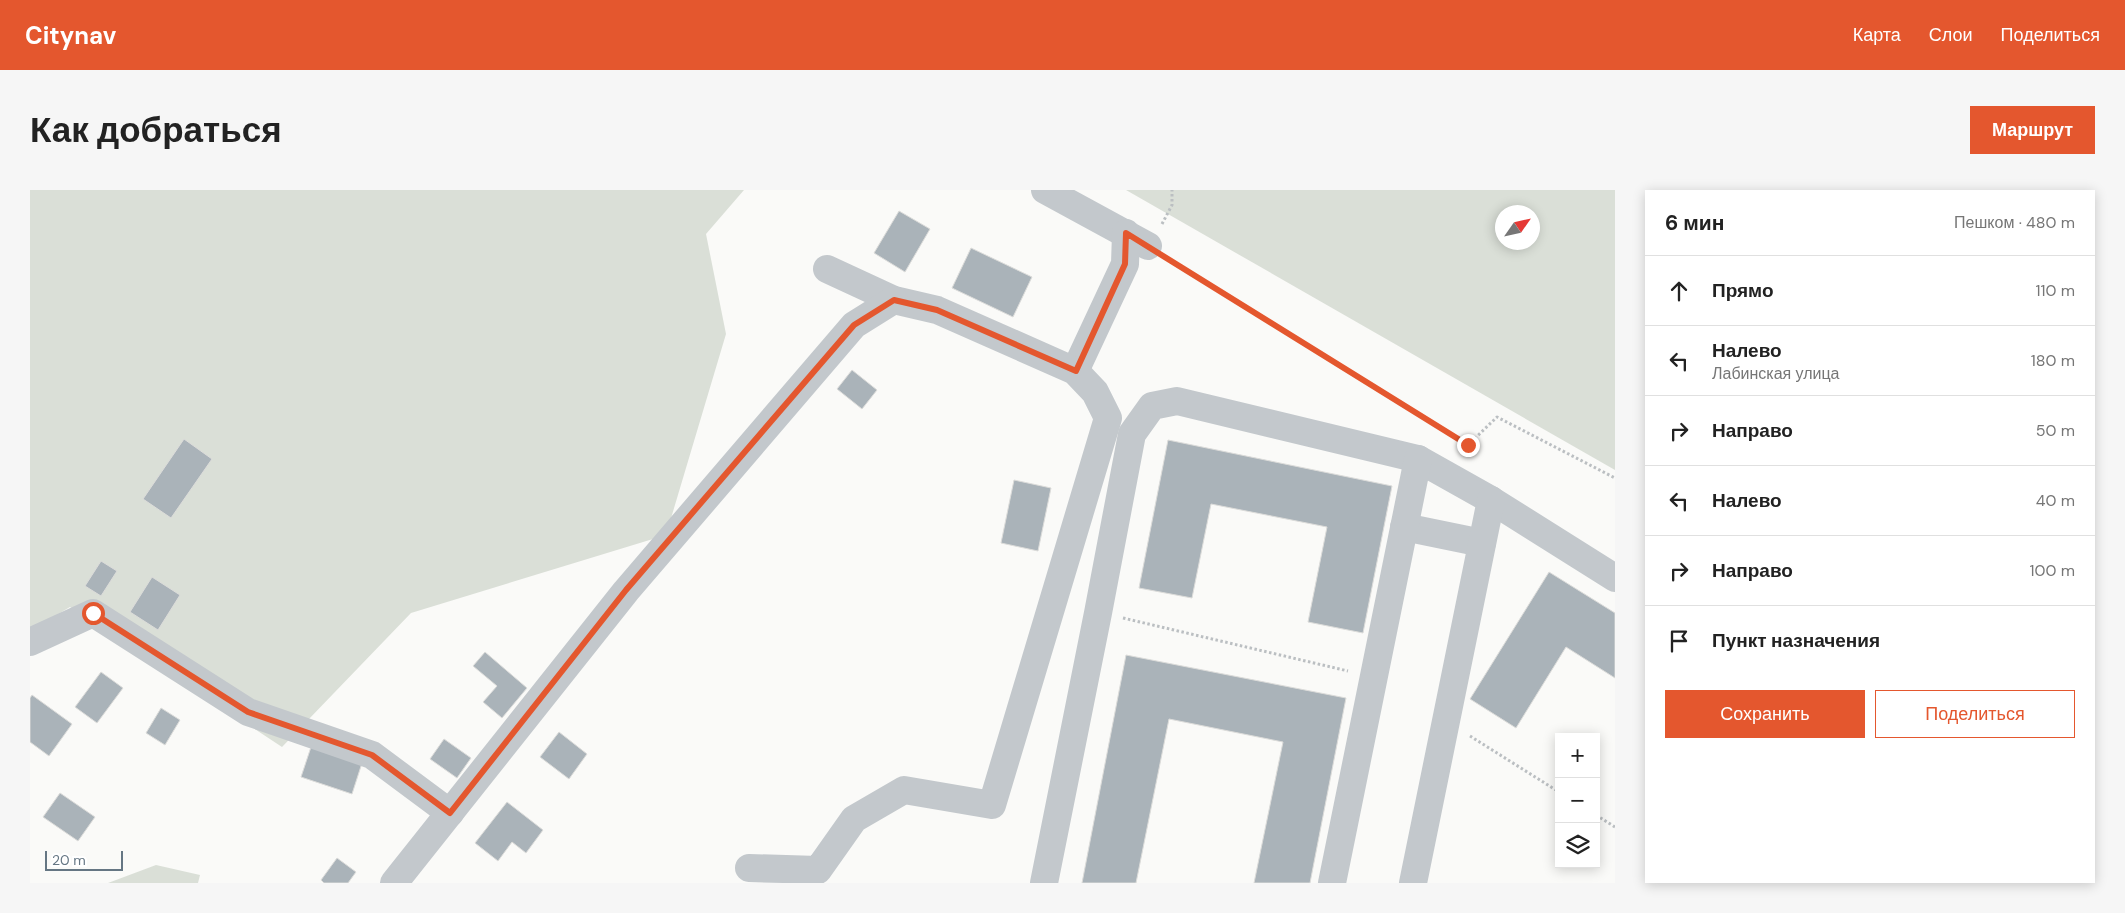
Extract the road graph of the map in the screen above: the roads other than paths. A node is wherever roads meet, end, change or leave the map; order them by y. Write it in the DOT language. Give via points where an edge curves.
graph roads {
  1 [pos="1045,190"];
  2 [pos="827,268"];
  3 [pos="894,300"];
  4 [pos="1076,371"];
  5 [pos="1418,459"];
  6 [pos="1490,500"];
  7 [pos="1404,527"];
  8 [pos="1482,543"];
  9 [pos="1615,578"];
  10 [pos="30,642"];
  11 [pos="450,813"];
  12 [pos="749,868"];
  13 [pos="394,883"];
  14 [pos="1044,883"];
  15 [pos="1332,883"];
  16 [pos="1412,883"];
  1 -- 4 [label="street" via="1137,240"];
  2 -- 3 [label="street"];
  3 -- 4 [label="street" via="937,310"];
  3 -- 11 [label="street" via="854,325 847,333 626,590"];
  4 -- 12 [label="street" via="1095,392 1108,418 992,805 904,790 854,819 818,870"];
  5 -- 6 [label="street"];
  5 -- 7 [label="street"];
  5 -- 14 [label="street" via="1177,401 1152,406 1132,434"];
  6 -- 8 [label="street"];
  6 -- 9 [label="street"];
  7 -- 8 [label="street"];
  7 -- 15 [label="street"];
  8 -- 16 [label="street"];
  10 -- 11 [label="street" via="93,613 248,712 372,755"];
  11 -- 13 [label="street"];
}
